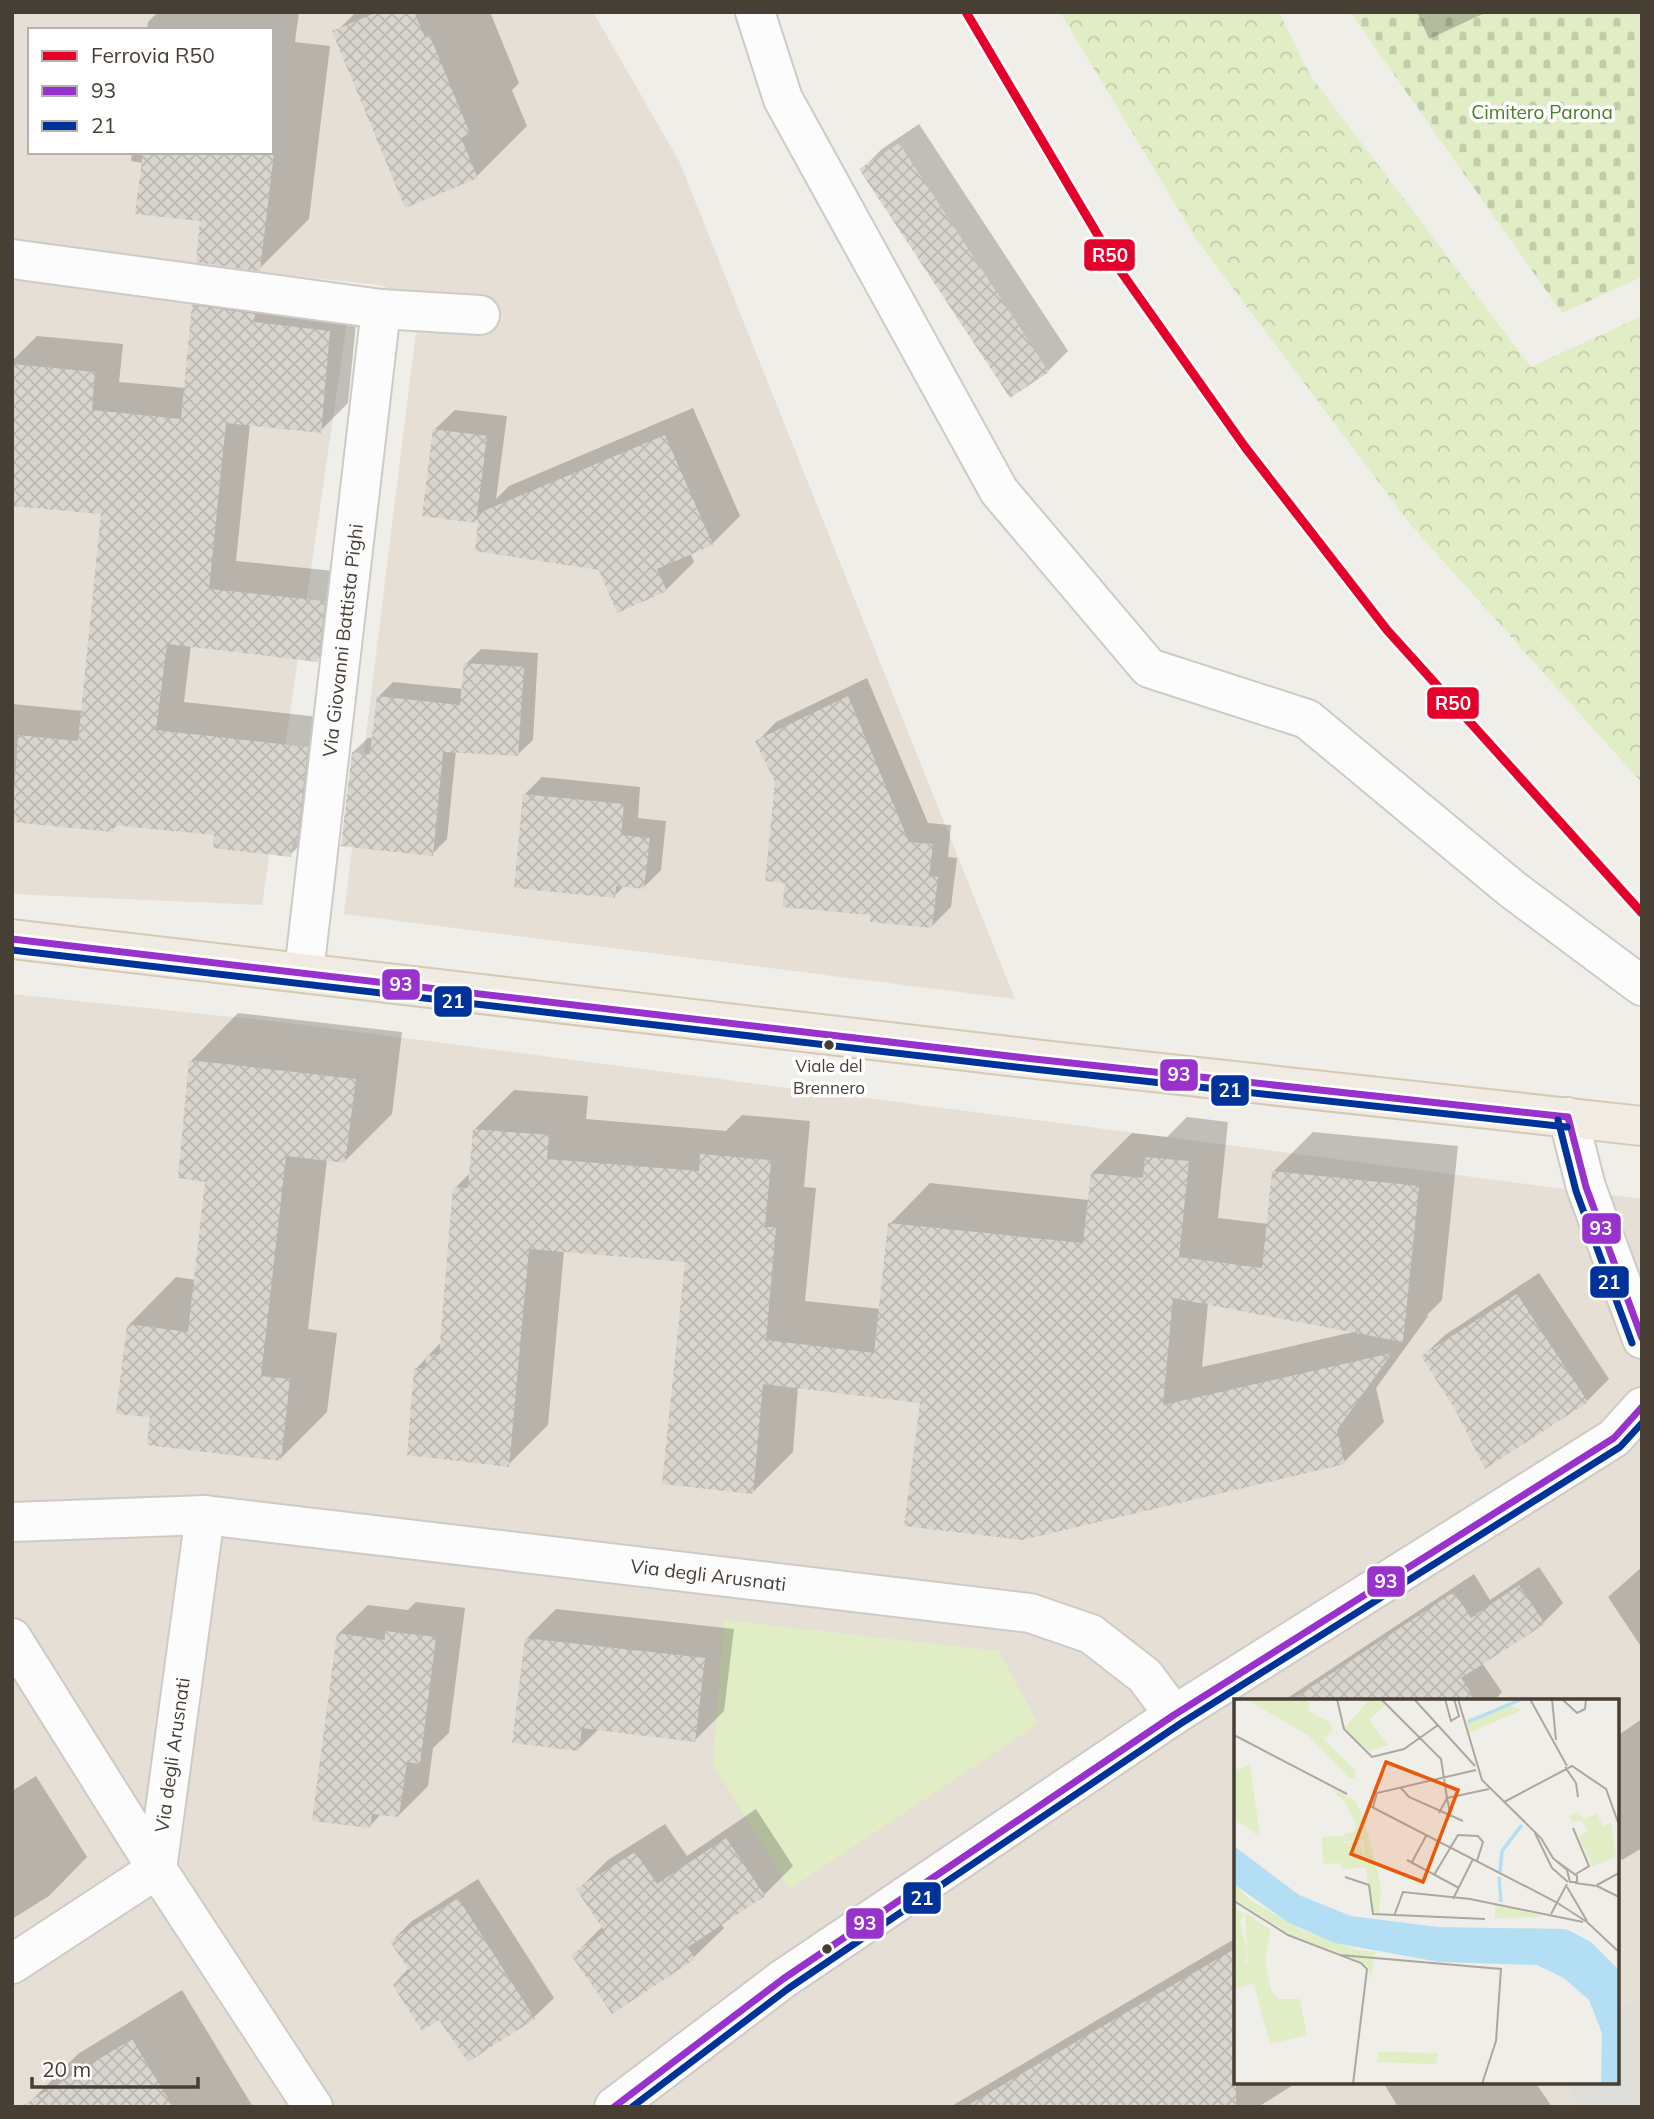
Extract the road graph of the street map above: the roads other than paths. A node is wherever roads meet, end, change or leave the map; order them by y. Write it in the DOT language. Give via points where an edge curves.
graph roads {
  1 [pos="755,12"];
  2 [pos="12,260"];
  3 [pos="381,309"];
  4 [pos="480,315"];
  5 [pos="12,939"];
  6 [pos="304,972"];
  7 [pos="1642,986"];
  8 [pos="1568,1117"];
  9 [pos="1642,1126"];
  10 [pos="1642,1339"];
  11 [pos="1642,1407"];
  12 [pos="205,1516"];
  13 [pos="12,1522"];
  14 [pos="12,1638"];
  15 [pos="1174,1715"];
  16 [pos="157,1869"];
  17 [pos="12,1964"];
  18 [pos="313,2107"];
  19 [pos="614,2107"];
  1 -- 7 [label="street" via="783,99 999,491 1149,668 1307,719 1513,888"];
  2 -- 3 [label="street"];
  3 -- 4 [label="street"];
  3 -- 6 [label="street, Via Giovanni Battista Pighi"];
  5 -- 6 [label="main road"];
  6 -- 8 [label="main road"];
  8 -- 9 [label="main road"];
  8 -- 10 [label="street" via="1586,1187"];
  11 -- 15 [label="street" via="1614,1438"];
  12 -- 13 [label="street, Via degli Arusnati"];
  12 -- 15 [label="street, Via degli Arusnati" via="1030,1613 1091,1634 1145,1676"];
  12 -- 16 [label="street, Via degli Arusnati"];
  14 -- 16 [label="street, Via degli Arusnati"];
  15 -- 19 [label="street" via="783,1979"];
  16 -- 17 [label="street"];
  16 -- 18 [label="street, Via degli Arusnati"];
}
